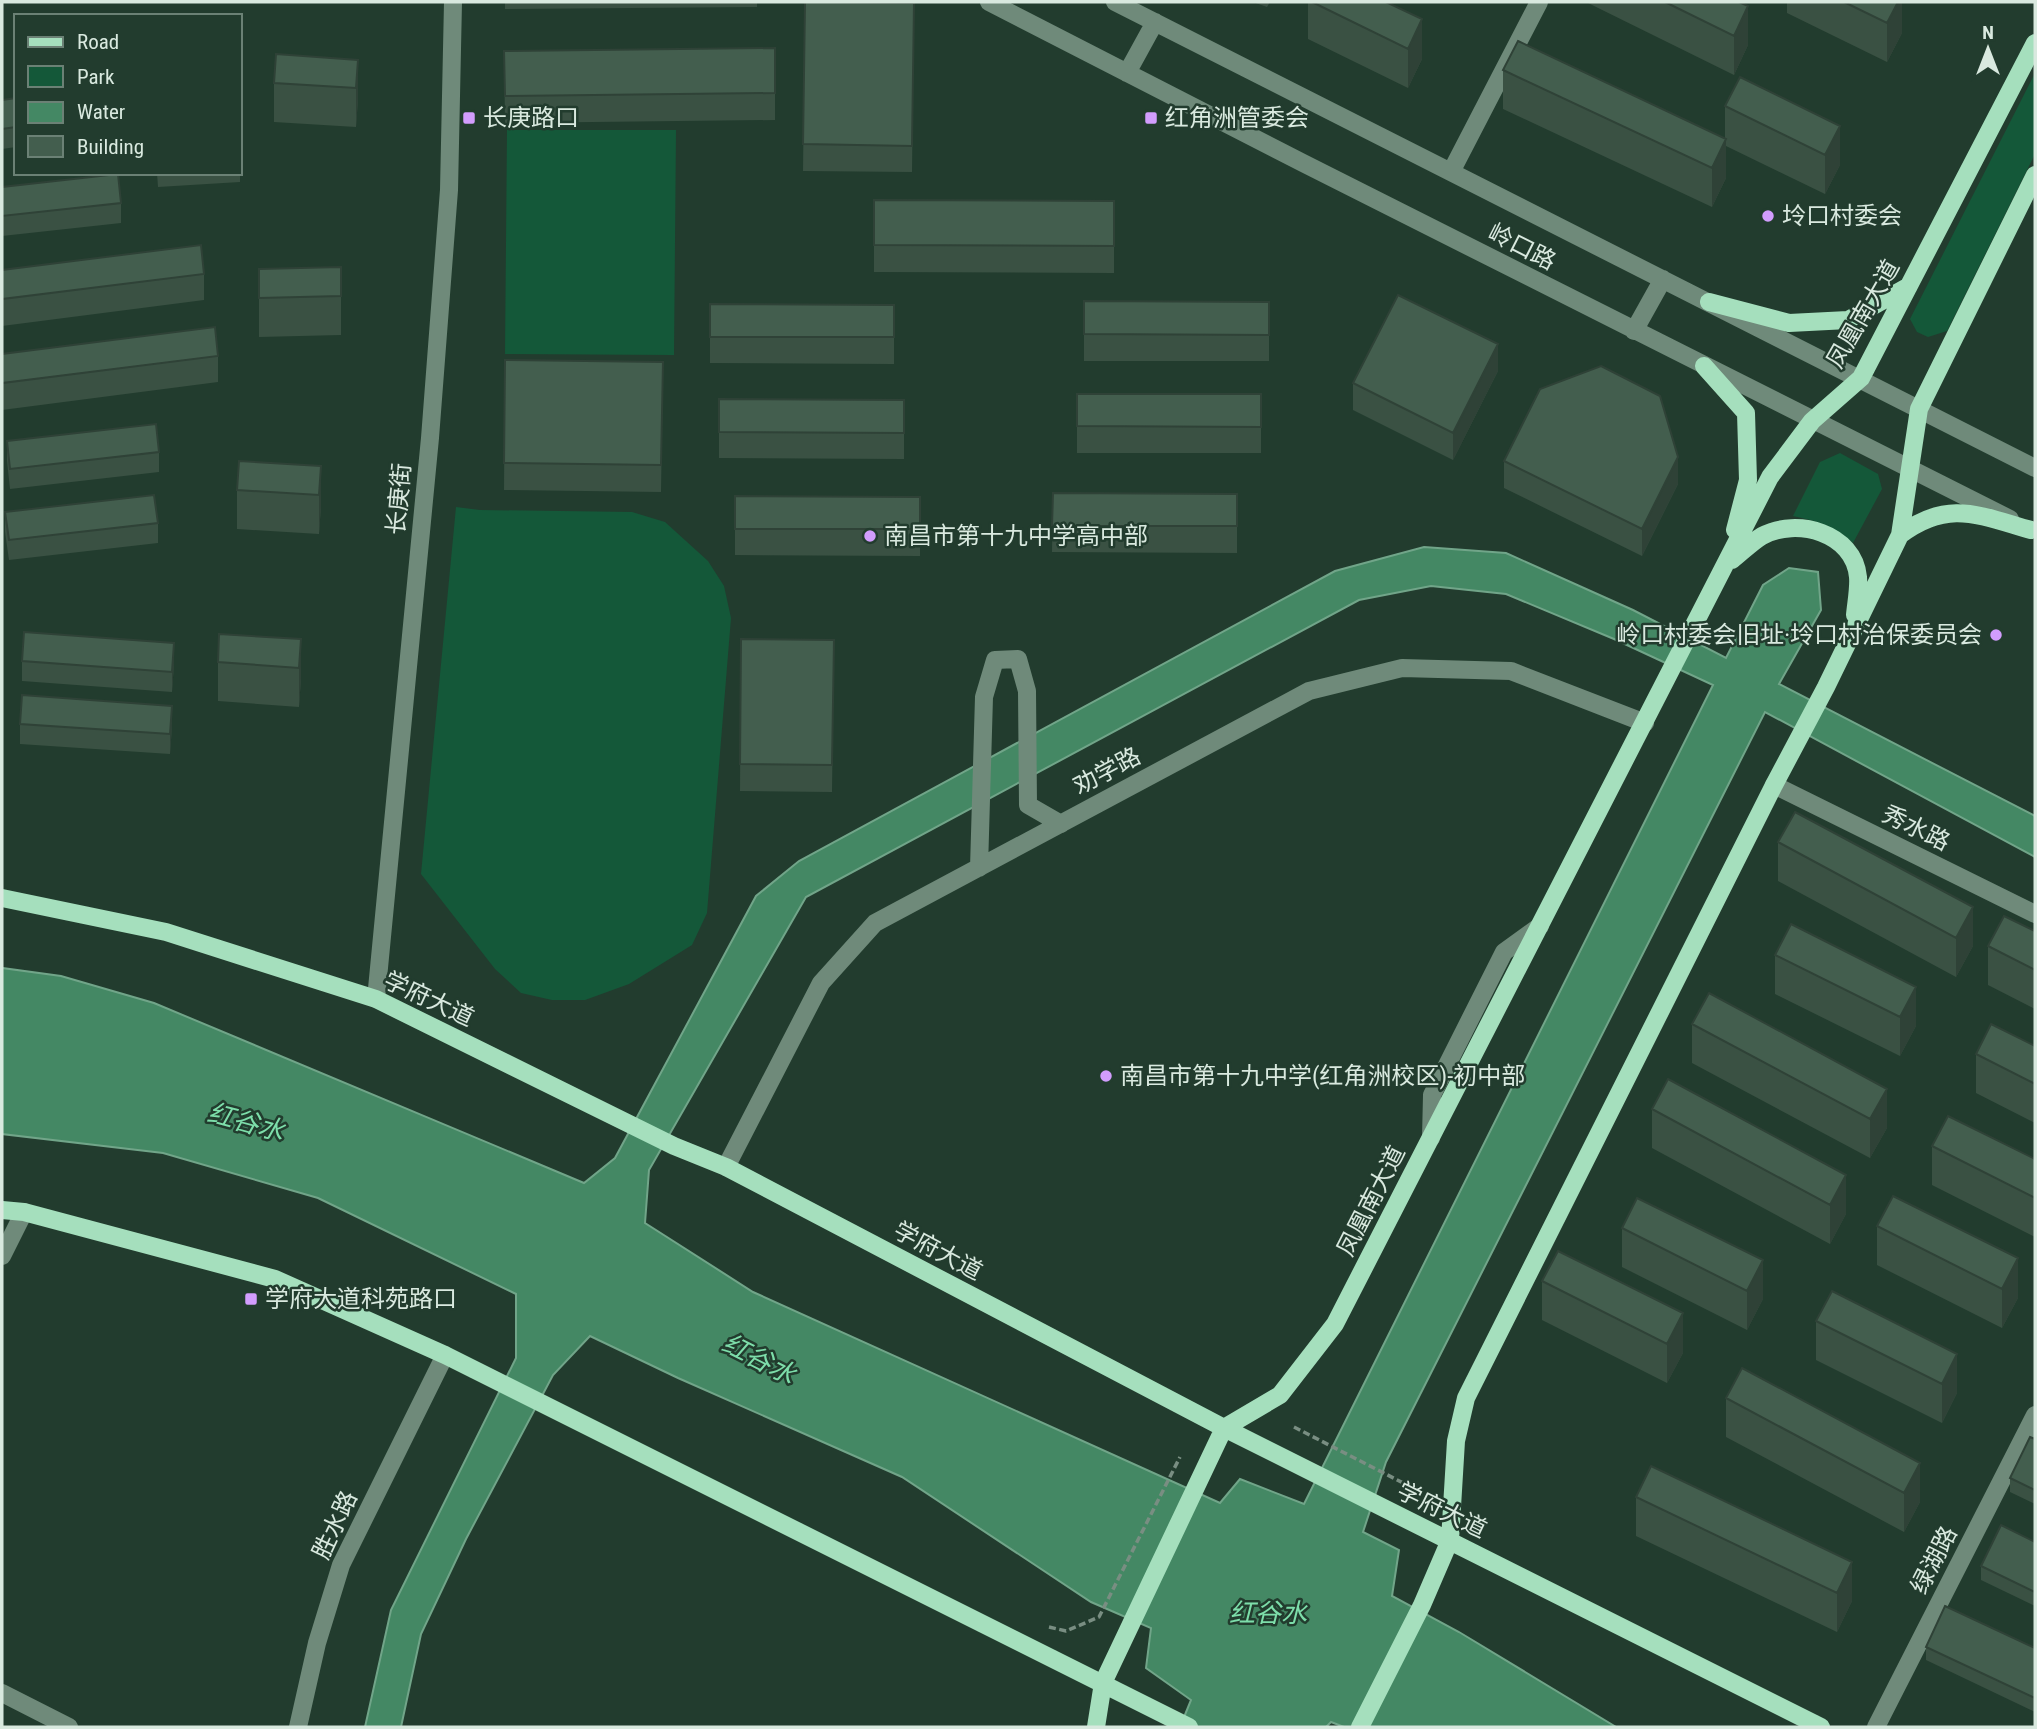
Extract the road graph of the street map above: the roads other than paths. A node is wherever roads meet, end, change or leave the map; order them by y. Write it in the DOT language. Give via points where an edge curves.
graph roads {
  1 [pos="453,2"];
  2 [pos="989,2"];
  3 [pos="1115,2"];
  4 [pos="1539,2"];
  5 [pos="1156,22"];
  6 [pos="2035,43"];
  7 [pos="1127,73"];
  8 [pos="1451,172"];
  9 [pos="2035,174"];
  10 [pos="1663,279"];
  11 [pos="1909,286"];
  12 [pos="1709,302"];
  13 [pos="1634,331"];
  14 [pos="1704,366"];
  15 [pos="1861,378"];
  16 [pos="1919,409"];
  17 [pos="1812,421"];
  18 [pos="2035,468"];
  19 [pos="1909,469"];
  20 [pos="2033,531"];
  21 [pos="1900,535"];
  22 [pos="1726,564"];
  23 [pos="1854,626"];
  24 [pos="1645,723"];
  25 [pos="1774,785"];
  26 [pos="1060,824"];
  27 [pos="979,860"];
  28 [pos="2,898"];
  29 [pos="2035,914"];
  30 [pos="376,999"];
  31 [pos="726,1167"];
  32 [pos="2,1210"];
  33 [pos="24,1212"];
  34 [pos="2,1256"];
  35 [pos="445,1355"];
  36 [pos="2035,1415"];
  37 [pos="1224,1428"];
  38 [pos="1450,1540"];
  39 [pos="1103,1683"];
  40 [pos="2,1693"];
  41 [pos="1183,1724"];
  42 [pos="69,1727"];
  43 [pos="298,1727"];
  44 [pos="1096,1727"];
  45 [pos="1360,1727"];
  46 [pos="1821,1727"];
  47 [pos="1876,1727"];
  1 -- 30 [label="street, 长庚街" via="447,217 430,438"];
  2 -- 7 [label="street, 岭口路"];
  3 -- 5 [label="street, 岭口路"];
  4 -- 8 [label="street"];
  5 -- 7 [label="street"];
  5 -- 8 [label="street, 岭口路"];
  6 -- 11 [label="main road, 凤凰南大道"];
  7 -- 13 [label="street, 岭口路"];
  8 -- 10 [label="street, 岭口路"];
  9 -- 16 [label="main road"];
  10 -- 12 [label="street, 岭口路"];
  10 -- 13 [label="street"];
  11 -- 12 [label="main road" via="1847,320 1788,323"];
  11 -- 15 [label="main road, 凤凰南大道"];
  12 -- 15 [label="street, 岭口路"];
  13 -- 14 [label="street, 岭口路"];
  14 -- 17 [label="street, 岭口路"];
  14 -- 22 [label="main road" via="1746,414 1748,480"];
  15 -- 16 [label="street, 岭口路"];
  15 -- 17 [label="main road, 凤凰南大道"];
  16 -- 18 [label="street, 岭口路"];
  16 -- 19 [label="main road"];
  17 -- 19 [label="street, 岭口路"];
  17 -- 22 [label="main road, 凤凰南大道" via="1770,477"];
  19 -- 20 [label="street, 岭口路"];
  19 -- 21 [label="main road"];
  20 -- 21 [label="main road" via="1973,513 1940,513"];
  21 -- 23 [label="main road"];
  22 -- 23 [label="main road" via="1763,536 1786,529 1807,528 1830,535 1849,551 1858,575"];
  22 -- 24 [label="main road, 凤凰南大道"];
  23 -- 25 [label="main road"];
  24 -- 26 [label="street, 劝学路" via="1511,671 1402,668 1309,691"];
  24 -- 37 [label="main road, 凤凰南大道" via="1335,1324 1280,1395"];
  25 -- 29 [label="street, 秀水路"];
  25 -- 38 [label="main road" via="1466,1398 1456,1441"];
  26 -- 27 [label="street, 劝学路"];
  26 -- 27 [label="street" via="1028,805 1027,691 1018,659 995,660 984,697"];
  27 -- 31 [label="street, 劝学路" via="875,923 821,983"];
  28 -- 30 [label="main road, 学府大道" via="166,932"];
  30 -- 31 [label="main road, 学府大道" via="674,1146"];
  31 -- 37 [label="main road, 学府大道"];
  32 -- 33 [label="main road"];
  33 -- 34 [label="street"];
  33 -- 35 [label="main road" via="275,1279"];
  35 -- 39 [label="main road"];
  35 -- 43 [label="street, 胜水路" via="341,1565"];
  36 -- 47 [label="street, 绿湖路"];
  37 -- 38 [label="main road, 学府大道"];
  37 -- 39 [label="main road"];
  38 -- 45 [label="main road"];
  38 -- 46 [label="main road, 学府大道"];
  39 -- 41 [label="main road"];
  39 -- 44 [label="main road"];
  40 -- 42 [label="street"];
}
